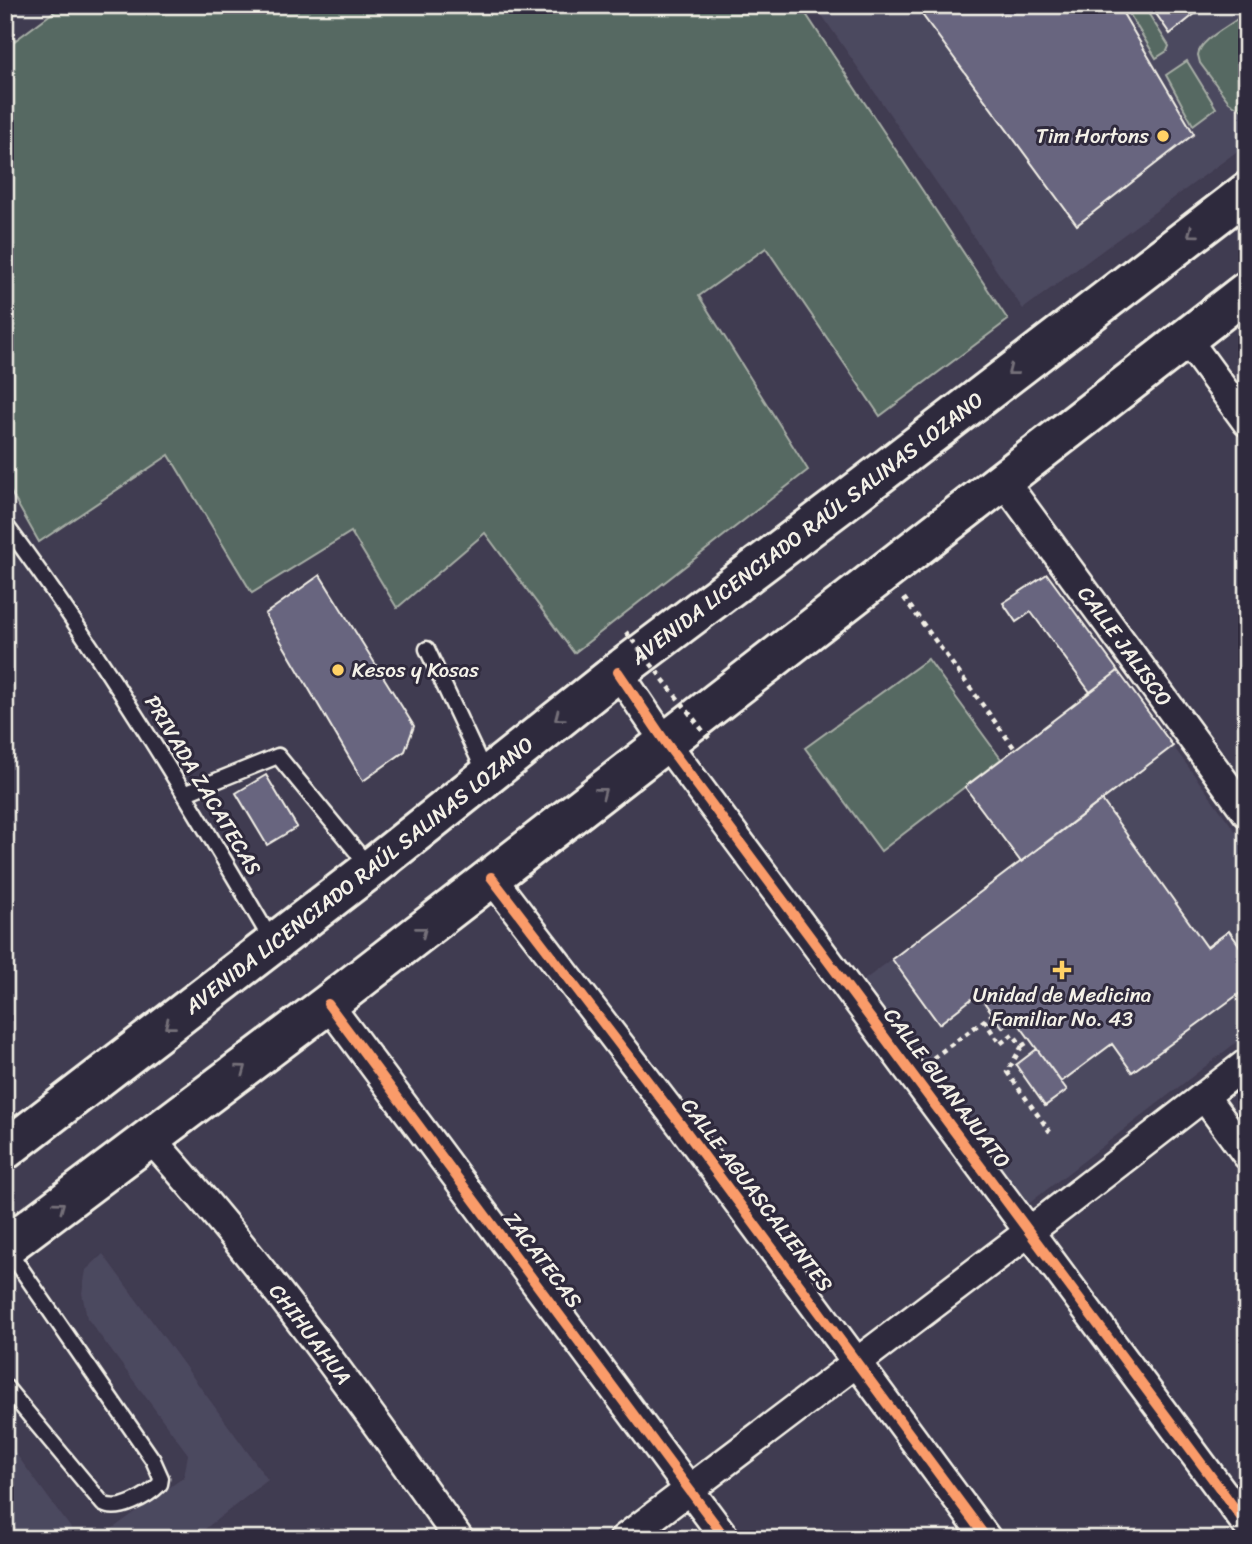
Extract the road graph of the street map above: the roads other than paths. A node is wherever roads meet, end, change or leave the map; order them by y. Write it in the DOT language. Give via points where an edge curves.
graph roads {
  1 [pos="1247,192"];
  2 [pos="1247,291"];
  3 [pos="1185,337"];
  4 [pos="1247,422"];
  5 [pos="1003,480"];
  6 [pos="5,524"];
  7 [pos="427,649"];
  8 [pos="618,672"];
  9 [pos="666,743"];
  10 [pos="486,775"];
  11 [pos="186,793"];
  12 [pos="1247,813"];
  13 [pos="370,869"];
  14 [pos="491,877"];
  15 [pos="274,944"];
  16 [pos="328,1004"];
  17 [pos="1247,1063"];
  18 [pos="1203,1096"];
  19 [pos="151,1139"];
  20 [pos="5,1150"];
  21 [pos="1247,1155"];
  22 [pos="1030,1231"];
  23 [pos="6,1247"];
  24 [pos="858,1362"];
  25 [pos="5,1386"];
  26 [pos="690,1489"];
  27 [pos="1247,1525"];
  28 [pos="458,1539"];
  29 [pos="624,1539"];
  30 [pos="726,1539"];
  31 [pos="987,1539"];
  1 -- 8 [label="main road, AVENIDA LICENCIADO RAÚL SALINAS LOZANO, one-way"];
  2 -- 3 [label="main road"];
  3 -- 4 [label="street"];
  3 -- 5 [label="main road"];
  5 -- 9 [label="main road"];
  5 -- 12 [label="street, CALLE JALISCO"];
  6 -- 11 [label="lane, PRIVADA ZACATECAS" via="95,650"];
  7 -- 10 [label="lane"];
  8 -- 9 [label="street, CALLE GUANAJUATO"];
  8 -- 10 [label="main road, AVENIDA LICENCIADO RAÚL SALINAS LOZANO, one-way"];
  14 -- 9 [label="main road, one-way"];
  9 -- 22 [label="street, CALLE GUANAJUATO"];
  10 -- 13 [label="main road, AVENIDA LICENCIADO RAÚL SALINAS LOZANO"];
  11 -- 13 [label="lane" via="278,756"];
  11 -- 15 [label="lane, PRIVADA ZACATECAS"];
  13 -- 15 [label="main road, AVENIDA LICENCIADO RAÚL SALINAS LOZANO"];
  16 -- 14 [label="main road, one-way"];
  14 -- 24 [label="street, CALLE AGUASCALIENTES"];
  15 -- 20 [label="main road, AVENIDA LICENCIADO RAÚL SALINAS LOZANO, one-way"];
  19 -- 16 [label="main road, one-way"];
  16 -- 26 [label="street, ZACATECAS"];
  17 -- 18 [label="street"];
  18 -- 21 [label="street"];
  18 -- 22 [label="street"];
  23 -- 19 [label="main road, one-way"];
  19 -- 28 [label="street, CHIHUAHUA" via="324,1350"];
  22 -- 24 [label="street"];
  22 -- 27 [label="street, CALLE GUANAJUATO"];
  23 -- 25 [label="lane" via="153,1460 160,1483 124,1505 103,1504"];
  24 -- 26 [label="street"];
  24 -- 31 [label="street, CALLE AGUASCALIENTES"];
  26 -- 29 [label="street"];
  26 -- 30 [label="street, ZACATECAS"];
}
